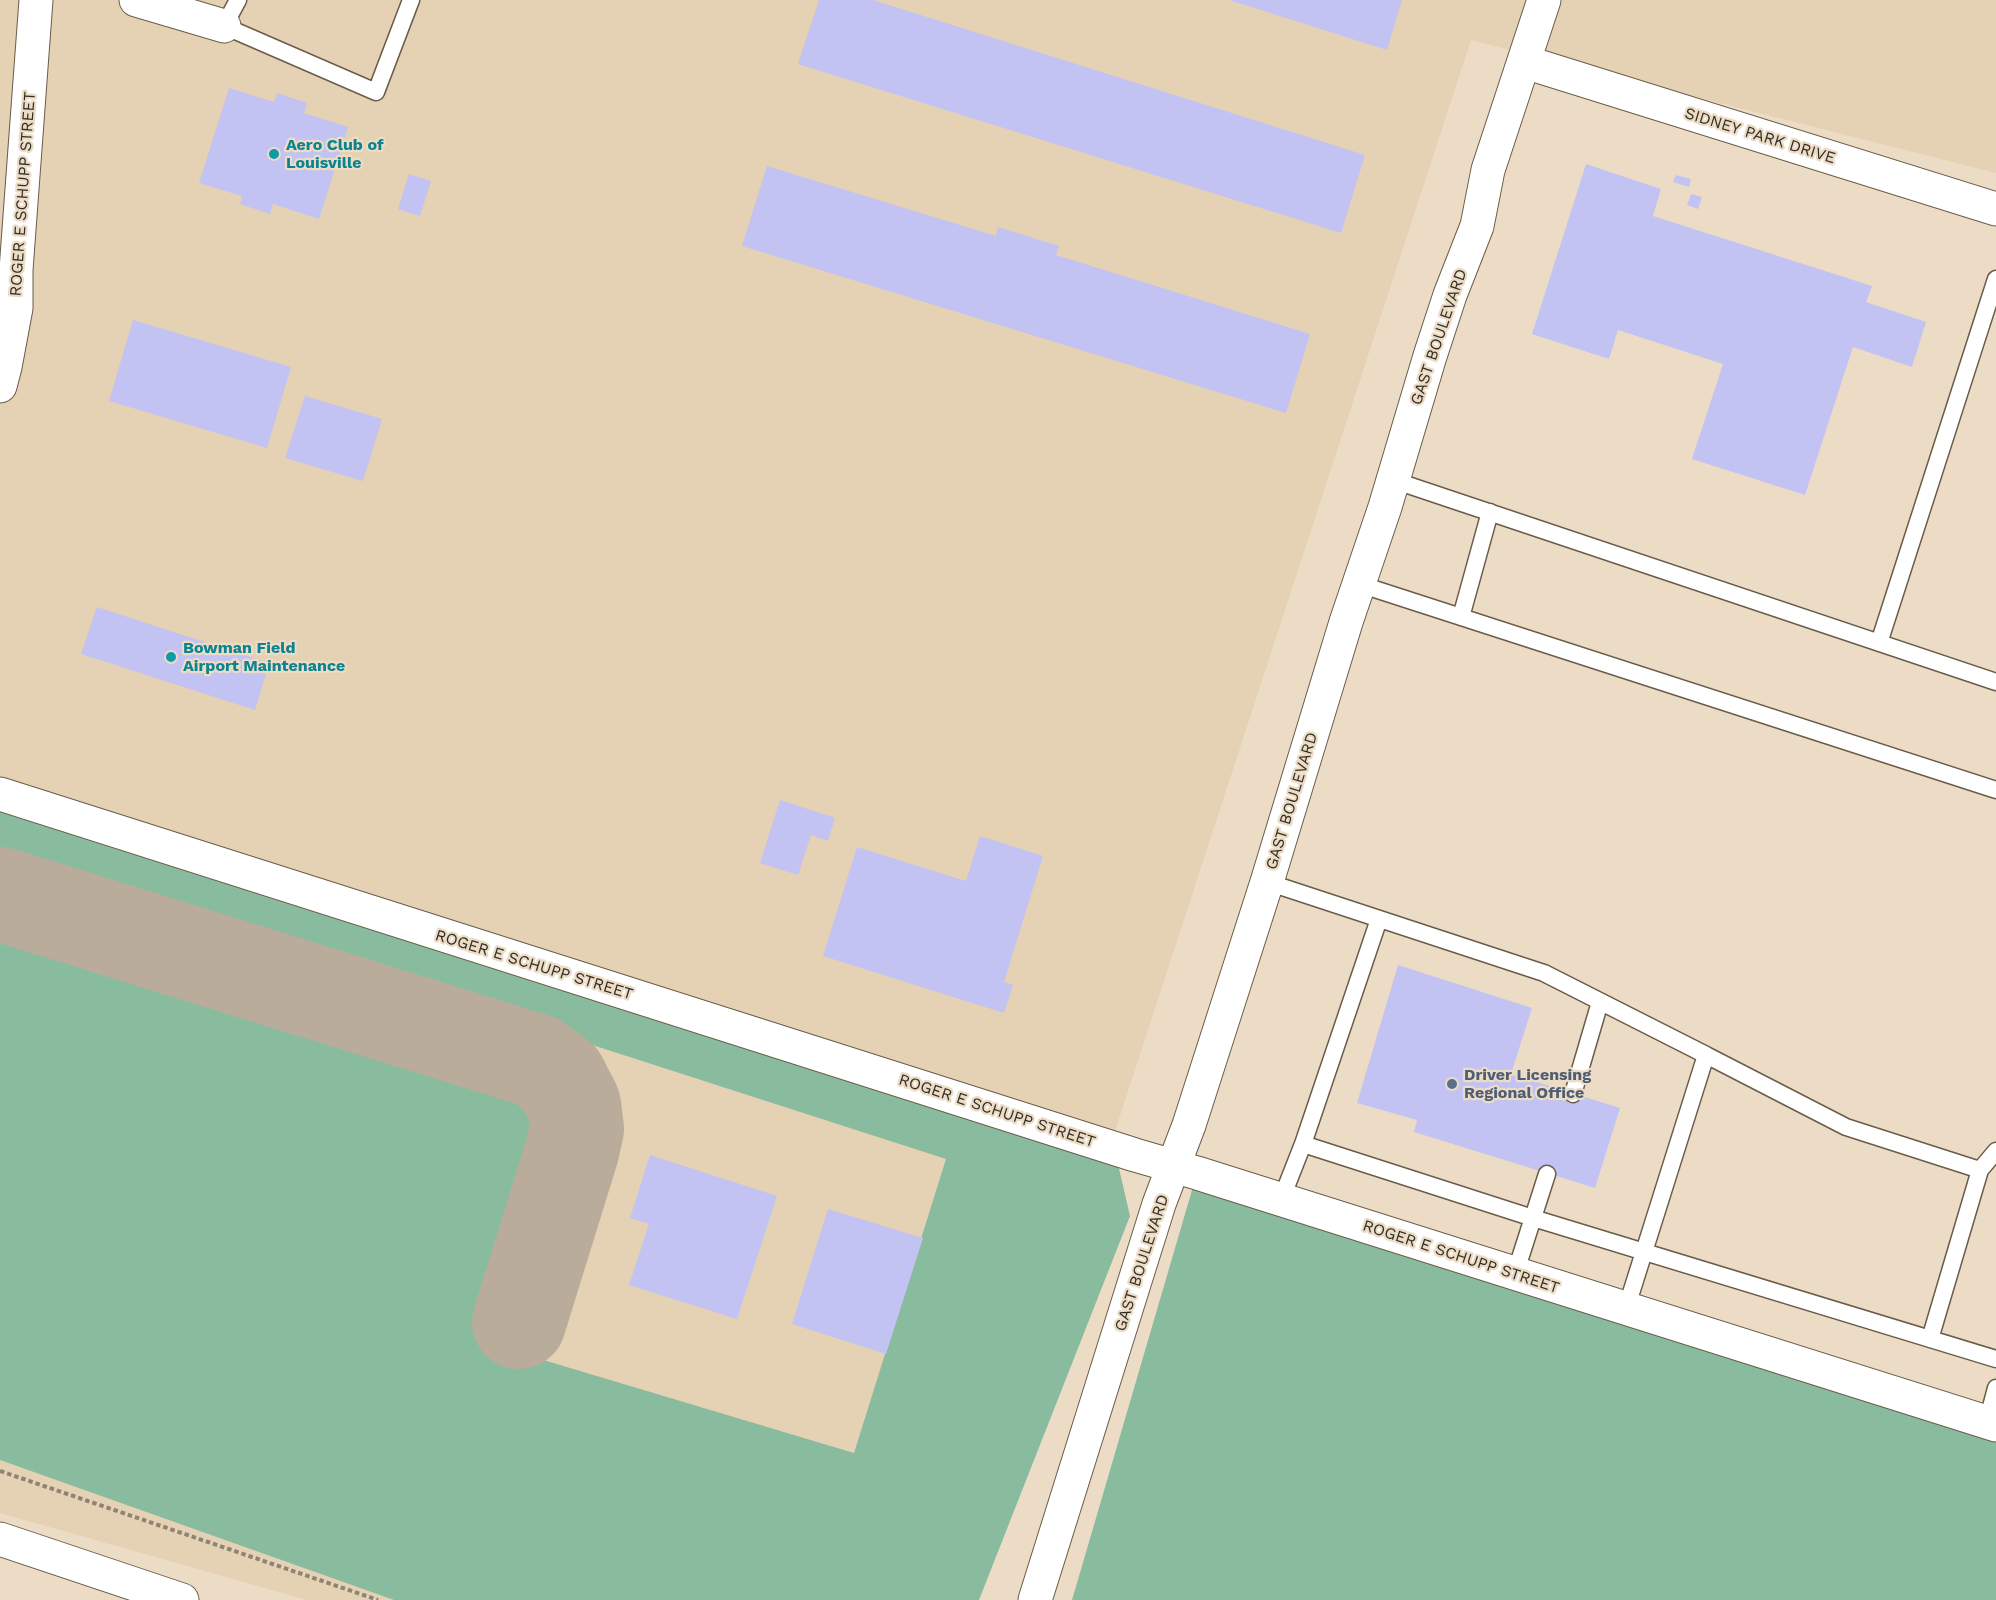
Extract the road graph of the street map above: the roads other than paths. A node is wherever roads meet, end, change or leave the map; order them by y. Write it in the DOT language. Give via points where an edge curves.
graph roads {
  1 [pos="36,0"];
  2 [pos="136,0"];
  3 [pos="411,0"];
  4 [pos="1544,0"];
  5 [pos="231,13"];
  6 [pos="1525,62"];
  7 [pos="1996,209"];
  8 [pos="1996,279"];
  9 [pos="0,386"];
  10 [pos="1393,480"];
  11 [pos="1490,512"];
  12 [pos="1359,584"];
  13 [pos="1461,617"];
  14 [pos="1879,643"];
  15 [pos="1996,682"];
  16 [pos="1996,790"];
  17 [pos="0,794"];
  18 [pos="1268,882"];
  19 [pos="1379,919"];
  20 [pos="1600,1002"];
  21 [pos="1706,1055"];
  22 [pos="1573,1094"];
  23 [pos="1303,1144"];
  24 [pos="1996,1151"];
  25 [pos="1173,1166"];
  26 [pos="1980,1170"];
  27 [pos="1547,1173"];
  28 [pos="1281,1200"];
  29 [pos="1533,1218"];
  30 [pos="1645,1252"];
  31 [pos="1515,1274"];
  32 [pos="1626,1309"];
  33 [pos="1930,1339"];
  34 [pos="1996,1359"];
  35 [pos="1996,1388"];
  36 [pos="1992,1423"];
  37 [pos="0,1539"];
  38 [pos="182,1600"];
  39 [pos="1035,1600"];
  1 -- 9 [label="street, ROGER E SCHUPP STREET" via="16,308"];
  2 -- 5 [label="street"];
  3 -- 5 [label="lane" via="376,92"];
  4 -- 6 [label="street, GAST BOULEVARD"];
  6 -- 7 [label="street, SIDNEY PARK DRIVE"];
  6 -- 10 [label="street, GAST BOULEVARD" via="1488,170 1477,225 1430,356"];
  8 -- 14 [label="lane"];
  10 -- 11 [label="lane"];
  10 -- 12 [label="street, GAST BOULEVARD"];
  11 -- 13 [label="lane"];
  11 -- 14 [label="lane"];
  12 -- 13 [label="lane"];
  12 -- 18 [label="street, GAST BOULEVARD"];
  13 -- 16 [label="lane"];
  14 -- 15 [label="lane"];
  17 -- 25 [label="street, ROGER E SCHUPP STREET"];
  18 -- 19 [label="lane"];
  18 -- 25 [label="street, GAST BOULEVARD"];
  19 -- 20 [label="lane" via="1544,973"];
  19 -- 23 [label="lane"];
  20 -- 21 [label="lane"];
  20 -- 22 [label="lane"];
  21 -- 26 [label="lane" via="1846,1127"];
  21 -- 30 [label="lane"];
  23 -- 28 [label="lane"];
  23 -- 29 [label="lane"];
  24 -- 26 [label="lane"];
  25 -- 28 [label="street, ROGER E SCHUPP STREET"];
  25 -- 39 [label="street, GAST BOULEVARD"];
  26 -- 33 [label="lane"];
  27 -- 29 [label="lane"];
  28 -- 31 [label="street, ROGER E SCHUPP STREET"];
  29 -- 30 [label="lane"];
  29 -- 31 [label="lane"];
  30 -- 32 [label="lane"];
  30 -- 33 [label="lane"];
  31 -- 32 [label="street, ROGER E SCHUPP STREET"];
  32 -- 36 [label="street, ROGER E SCHUPP STREET"];
  33 -- 34 [label="lane"];
  35 -- 36 [label="lane"];
  37 -- 38 [label="street"];
}
